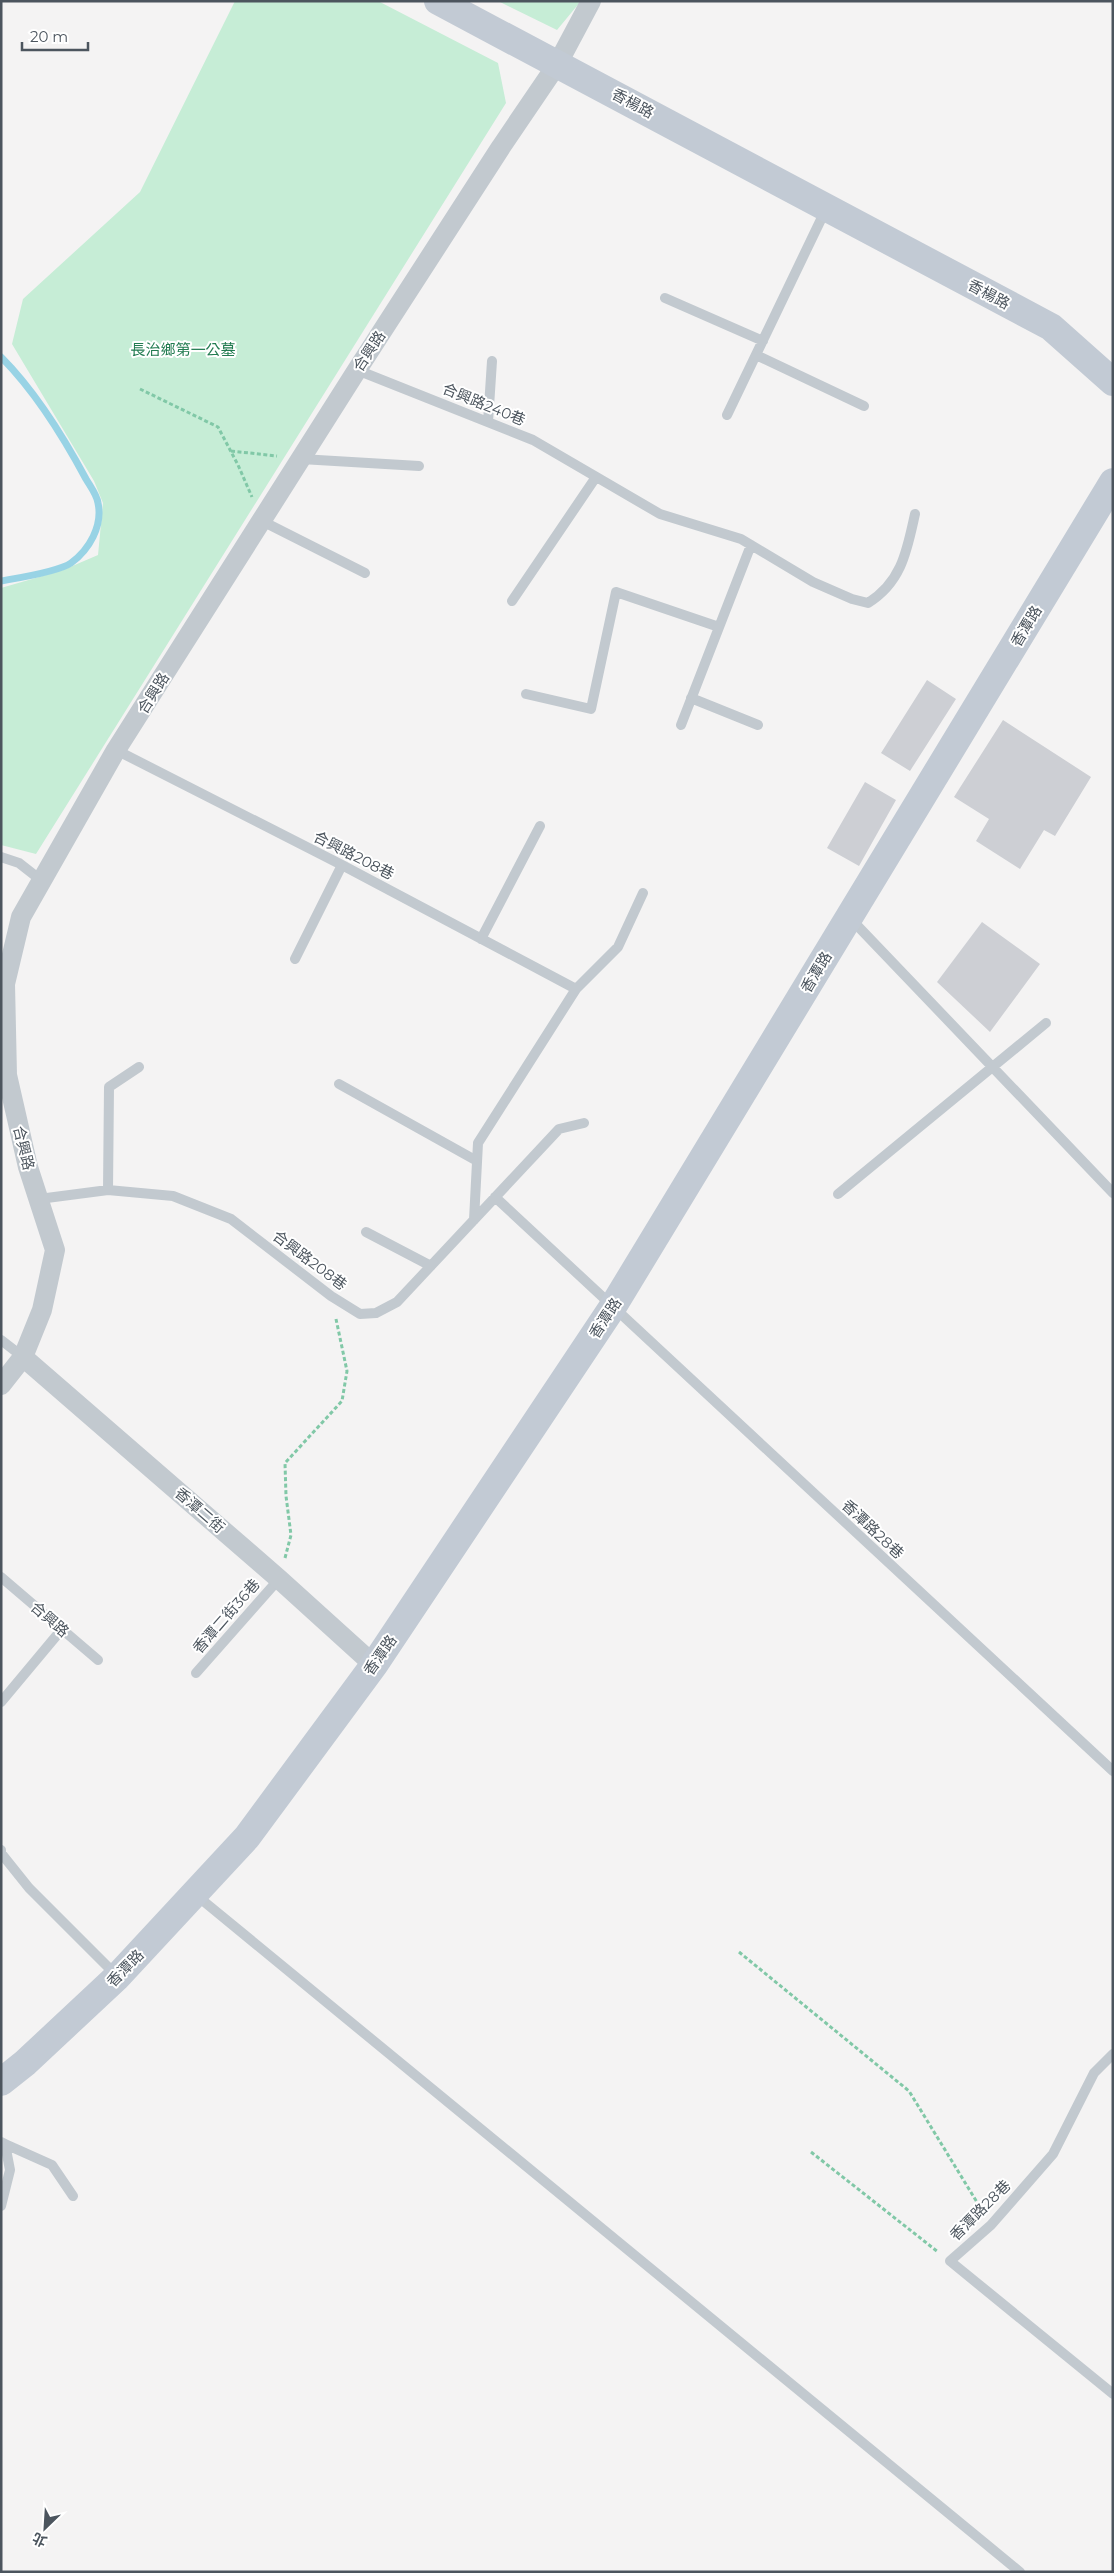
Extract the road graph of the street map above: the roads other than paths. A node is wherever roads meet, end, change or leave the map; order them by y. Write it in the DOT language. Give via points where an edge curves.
graph roads {
  1 [pos="438,1"];
  2 [pos="591,1"];
  3 [pos="558,63"];
  4 [pos="827,207"];
  5 [pos="665,298"];
  6 [pos="763,341"];
  7 [pos="756,354"];
  8 [pos="492,361"];
  9 [pos="357,370"];
  10 [pos="1113,382"];
  11 [pos="864,406"];
  12 [pos="727,415"];
  13 [pos="488,422"];
  14 [pos="301,459"];
  15 [pos="419,466"];
  16 [pos="596,476"];
  17 [pos="1113,482"];
  18 [pos="915,514"];
  19 [pos="262,521"];
  20 [pos="751,544"];
  21 [pos="365,573"];
  22 [pos="512,601"];
  23 [pos="718,627"];
  24 [pos="526,694"];
  25 [pos="691,698"];
  26 [pos="681,725"];
  27 [pos="758,725"];
  28 [pos="116,750"];
  29 [pos="540,826"];
  30 [pos="1,858"];
  31 [pos="342,865"];
  32 [pos="42,881"];
  33 [pos="643,893"];
  34 [pos="849,918"];
  35 [pos="481,939"];
  36 [pos="295,959"];
  37 [pos="576,989"];
  38 [pos="1046,1024"];
  39 [pos="4,1050"];
  40 [pos="139,1067"];
  41 [pos="992,1067"];
  42 [pos="339,1084"];
  43 [pos="584,1123"];
  44 [pos="477,1161"];
  45 [pos="108,1190"];
  46 [pos="1113,1193"];
  47 [pos="838,1194"];
  48 [pos="495,1197"];
  49 [pos="39,1199"];
  50 [pos="474,1220"];
  51 [pos="366,1232"];
  52 [pos="431,1266"];
  53 [pos="612,1308"];
  54 [pos="1,1340"];
  55 [pos="23,1357"];
  56 [pos="1,1385"];
  57 [pos="1,1577"];
  58 [pos="279,1579"];
  59 [pos="62,1629"];
  60 [pos="98,1660"];
  61 [pos="374,1665"];
  62 [pos="196,1674"];
  63 [pos="1,1702"];
  64 [pos="1113,1771"];
  65 [pos="1,1850"];
  66 [pos="195,1894"];
  67 [pos="117,1977"];
  68 [pos="1113,2054"];
  69 [pos="1,2082"];
  70 [pos="3,2143"];
  71 [pos="73,2196"];
  72 [pos="1,2206"];
  73 [pos="1113,2394"];
  74 [pos="1020,2572"];
  1 -- 3 [label="street, 香楊路"];
  2 -- 3 [label="street, 合興路"];
  3 -- 4 [label="street, 香楊路"];
  3 -- 9 [label="street, 合興路"];
  4 -- 6 [label="lane"];
  4 -- 10 [label="street, 香楊路" via="1051,327"];
  5 -- 6 [label="lane"];
  6 -- 7 [label="lane"];
  7 -- 11 [label="lane"];
  7 -- 12 [label="lane"];
  8 -- 13 [label="lane"];
  9 -- 13 [label="lane, 合興路240巷"];
  9 -- 14 [label="street, 合興路"];
  13 -- 16 [label="lane, 合興路240巷" via="533,440"];
  14 -- 15 [label="lane"];
  14 -- 19 [label="street, 合興路"];
  16 -- 20 [label="lane, 合興路240巷" via="660,514"];
  16 -- 22 [label="lane"];
  17 -- 34 [label="street, 香潭路"];
  18 -- 20 [label="lane, 合興路240巷" via="904,563 883,594 868,603 814,582"];
  19 -- 21 [label="lane"];
  19 -- 28 [label="street, 合興路"];
  20 -- 23 [label="lane"];
  23 -- 24 [label="lane" via="616,592 591,709"];
  23 -- 25 [label="lane"];
  25 -- 26 [label="lane"];
  25 -- 27 [label="lane"];
  28 -- 31 [label="lane, 合興路208巷"];
  28 -- 32 [label="street, 合興路"];
  29 -- 35 [label="lane"];
  30 -- 32 [label="lane" via="19,863"];
  31 -- 35 [label="lane, 合興路208巷"];
  31 -- 36 [label="lane"];
  32 -- 39 [label="street, 合興路" via="21,917 5,984"];
  33 -- 37 [label="lane" via="618,947"];
  34 -- 41 [label="lane"];
  34 -- 53 [label="street, 香潭路"];
  35 -- 37 [label="lane, 合興路208巷"];
  37 -- 44 [label="lane" via="478,1143"];
  38 -- 41 [label="lane"];
  39 -- 49 [label="street, 合興路" via="28,1167"];
  40 -- 45 [label="lane" via="109,1087"];
  41 -- 46 [label="lane"];
  41 -- 47 [label="lane"];
  42 -- 44 [label="lane"];
  43 -- 48 [label="lane, 合興路208巷" via="559,1129"];
  44 -- 50 [label="lane"];
  45 -- 49 [label="lane, 合興路208巷"];
  45 -- 52 [label="lane, 合興路208巷" via="173,1196 231,1219 331,1296 360,1314 376,1313 397,1302"];
  48 -- 50 [label="lane, 合興路208巷"];
  48 -- 53 [label="lane, 香潭路28巷"];
  49 -- 55 [label="street, 合興路" via="55,1250 42,1310"];
  50 -- 52 [label="lane, 合興路208巷"];
  51 -- 52 [label="lane"];
  53 -- 61 [label="street, 香潭路"];
  53 -- 64 [label="lane, 香潭路28巷"];
  54 -- 55 [label="lane"];
  55 -- 56 [label="street, 合興路"];
  55 -- 58 [label="street, 香潭二街"];
  57 -- 59 [label="lane, 合興路"];
  58 -- 61 [label="street, 香潭二街"];
  58 -- 62 [label="lane, 香潭二街36巷"];
  59 -- 60 [label="lane, 合興路"];
  59 -- 63 [label="lane"];
  61 -- 66 [label="street, 香潭路" via="247,1838"];
  65 -- 67 [label="lane" via="29,1888"];
  66 -- 67 [label="street, 香潭路"];
  66 -- 74 [label="lane"];
  67 -- 69 [label="street, 香潭路"];
  68 -- 73 [label="lane, 香潭路28巷" via="1094,2073 1053,2154 991,2225 950,2261"];
  70 -- 71 [label="lane" via="52,2166"];
  70 -- 72 [label="lane" via="10,2170"];
}
